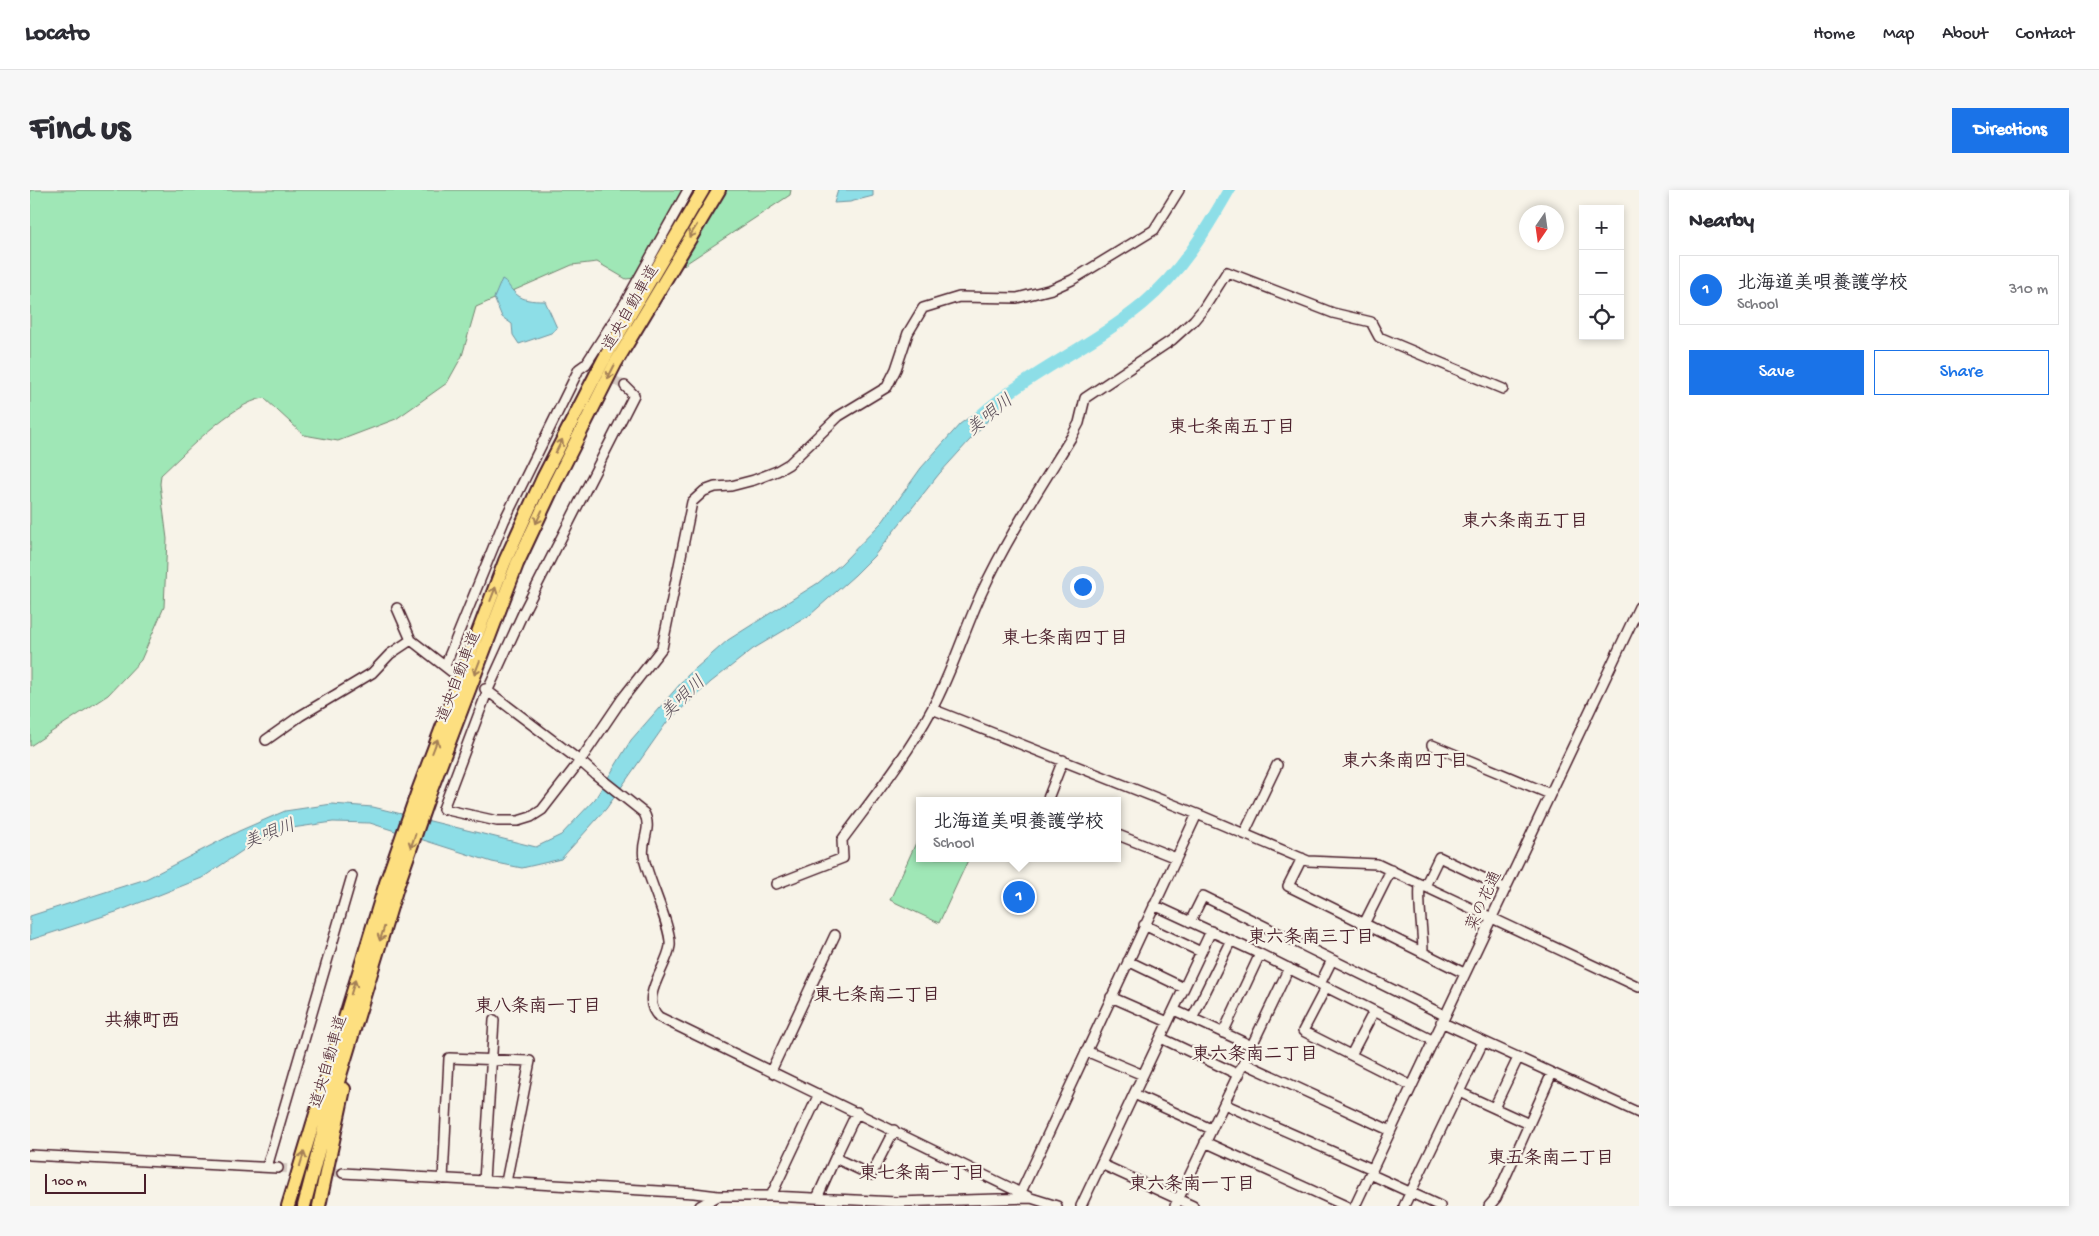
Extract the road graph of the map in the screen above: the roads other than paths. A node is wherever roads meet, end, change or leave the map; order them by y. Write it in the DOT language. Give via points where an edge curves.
graph roads {
  1 [pos="688,190"];
  2 [pos="702,190"];
  3 [pos="719,190"];
  4 [pos="1179,190"];
  5 [pos="625,386"];
  6 [pos="1503,389"];
  7 [pos="397,608"];
  8 [pos="1638,609"];
  9 [pos="412,640"];
  10 [pos="486,690"];
  11 [pos="932,709"];
  12 [pos="266,740"];
  13 [pos="1432,745"];
  14 [pos="1063,760"];
  15 [pos="580,761"];
  16 [pos="1277,765"];
  17 [pos="423,793"];
  18 [pos="1550,794"];
  19 [pos="1049,797"];
  20 [pos="1197,814"];
  21 [pos="1244,834"];
  22 [pos="1121,836"];
  23 [pos="1176,858"];
  24 [pos="1302,858"];
  25 [pos="1391,870"];
  26 [pos="352,876"];
  27 [pos="776,884"];
  28 [pos="391,885"];
  29 [pos="1423,885"];
  30 [pos="1504,888"];
  31 [pos="1154,905"];
  32 [pos="1490,917"];
  33 [pos="1190,922"];
  34 [pos="1364,924"];
  35 [pos="1144,925"];
  36 [pos="1211,930"];
  37 [pos="835,935"];
  38 [pos="1231,940"];
  39 [pos="1201,952"];
  40 [pos="1424,953"];
  41 [pos="1260,954"];
  42 [pos="374,960"];
  43 [pos="1332,960"];
  44 [pos="1128,961"];
  45 [pos="1289,968"];
  46 [pos="1464,973"];
  47 [pos="1323,986"];
  48 [pos="1639,987"];
  49 [pos="1184,988"];
  50 [pos="1111,997"];
  51 [pos="1174,1010"];
  52 [pos="1374,1011"];
  53 [pos="1192,1018"];
  54 [pos="1443,1019"];
  55 [pos="494,1020"];
  56 [pos="1168,1022"];
  57 [pos="1223,1033"];
  58 [pos="1161,1038"];
  59 [pos="1432,1040"];
  60 [pos="1483,1042"];
  61 [pos="1252,1046"];
  62 [pos="1086,1051"];
  63 [pos="1351,1055"];
  64 [pos="1518,1058"];
  65 [pos="492,1060"];
  66 [pos="1244,1063"];
  67 [pos="771,1071"];
  68 [pos="1552,1073"];
  69 [pos="1143,1075"];
  70 [pos="1239,1075"];
  71 [pos="1410,1085"];
  72 [pos="1459,1092"];
  73 [pos="819,1094"];
  74 [pos="1134,1094"];
  75 [pos="1224,1104"];
  76 [pos="1494,1108"];
  77 [pos="857,1112"];
  78 [pos="1639,1113"];
  79 [pos="1529,1124"];
  80 [pos="1211,1129"];
  81 [pos="894,1130"];
  82 [pos="1390,1130"];
  83 [pos="1205,1142"];
  84 [pos="30,1155"];
  85 [pos="835,1158"];
  86 [pos="1101,1164"];
  87 [pos="267,1166"];
  88 [pos="278,1168"];
  89 [pos="1371,1172"];
  90 [pos="343,1173"];
  91 [pos="443,1179"];
  92 [pos="484,1181"];
  93 [pos="506,1182"];
  94 [pos="1021,1192"];
  95 [pos="1410,1193"];
  96 [pos="718,1196"];
  97 [pos="771,1196"];
  98 [pos="817,1198"];
  99 [pos="1031,1198"];
  100 [pos="1177,1203"];
  101 [pos="288,1206"];
  102 [pos="304,1206"];
  103 [pos="319,1206"];
  104 [pos="700,1206"];
  105 [pos="1057,1206"];
  106 [pos="1081,1206"];
  107 [pos="1193,1206"];
  108 [pos="1346,1206"];
  109 [pos="1355,1206"];
  110 [pos="1404,1206"];
  111 [pos="1440,1206"];
  112 [pos="1489,1206"];
  1 -- 9 [label="street" via="590,366 579,369 504,521 448,669"];
  17 -- 2 [label="highway, 道央自動車道, one-way" via="505,561 543,478 604,360"];
  3 -- 17 [label="highway, 道央自動車道, one-way" via="615,364 554,483 517,564"];
  4 -- 15 [label="street" via="1154,230 1072,280 1017,298 959,297 923,308 908,333 887,387 839,416 789,464 731,486 704,491 692,502 662,648"];
  5 -- 10 [label="street" via="634,395"];
  6 -- 11 [label="street" via="1379,337 1371,322 1333,313 1227,272 1204,308 1172,340 1085,398 1076,430 1016,526 991,573"];
  7 -- 9 [label="street"];
  8 -- 18 [label="street, 菜の花通"];
  9 -- 12 [label="street" via="390,654 372,673"];
  10 -- 15 [label="street"];
  10 -- 15 [label="street" via="443,809 497,822 531,817 542,810"];
  11 -- 14 [label="street"];
  11 -- 27 [label="street" via="888,779 842,840 843,858"];
  13 -- 18 [label="street"];
  14 -- 19 [label="street"];
  14 -- 20 [label="street"];
  15 -- 67 [label="street" via="644,813 648,820 644,857 670,944 667,960 654,987 650,1004 653,1012"];
  16 -- 21 [label="street"];
  17 -- 28 [label="highway, 道央自動車道"];
  18 -- 30 [label="street, 菜の花通"];
  20 -- 21 [label="street"];
  20 -- 23 [label="street"];
  21 -- 24 [label="street"];
  22 -- 23 [label="street"];
  23 -- 31 [label="street"];
  24 -- 25 [label="street" via="1308,861 1377,864"];
  24 -- 34 [label="street" via="1288,886"];
  25 -- 29 [label="street"];
  25 -- 34 [label="street"];
  26 -- 87 [label="street"];
  28 -- 42 [label="highway, 道央自動車道, one-way"];
  101 -- 28 [label="highway, 道央自動車道, one-way"];
  29 -- 30 [label="street" via="1439,857"];
  29 -- 32 [label="street"];
  29 -- 40 [label="street" via="1418,906"];
  30 -- 32 [label="street, 菜の花通"];
  31 -- 33 [label="street"];
  31 -- 35 [label="street"];
  32 -- 46 [label="street, 菜の花通"];
  32 -- 48 [label="street"];
  33 -- 36 [label="street"];
  33 -- 43 [label="street" via="1203,896"];
  34 -- 40 [label="street"];
  35 -- 39 [label="street"];
  35 -- 44 [label="street"];
  36 -- 38 [label="street"];
  36 -- 39 [label="street"];
  37 -- 67 [label="street"];
  38 -- 41 [label="street"];
  38 -- 53 [label="street"];
  39 -- 49 [label="street"];
  40 -- 46 [label="street"];
  41 -- 45 [label="street"];
  41 -- 57 [label="street"];
  42 -- 102 [label="highway, 道央自動車道"];
  42 -- 103 [label="highway"];
  43 -- 47 [label="street"];
  43 -- 54 [label="street"];
  44 -- 49 [label="street"];
  44 -- 50 [label="street"];
  45 -- 47 [label="street"];
  45 -- 61 [label="street"];
  46 -- 54 [label="street, 菜の花通"];
  47 -- 52 [label="street"];
  47 -- 63 [label="street" via="1303,1031"];
  49 -- 51 [label="street"];
  50 -- 56 [label="street"];
  50 -- 62 [label="street"];
  51 -- 53 [label="street"];
  51 -- 56 [label="street"];
  52 -- 59 [label="street"];
  52 -- 63 [label="street"];
  53 -- 57 [label="street"];
  54 -- 59 [label="street, 菜の花通"];
  54 -- 60 [label="street"];
  55 -- 65 [label="street"];
  56 -- 58 [label="street"];
  57 -- 61 [label="street"];
  58 -- 69 [label="street"];
  58 -- 70 [label="street"];
  59 -- 71 [label="street, 菜の花通"];
  60 -- 64 [label="street"];
  60 -- 72 [label="street"];
  61 -- 66 [label="street"];
  62 -- 69 [label="street"];
  62 -- 94 [label="street"];
  63 -- 71 [label="street"];
  64 -- 68 [label="street"];
  64 -- 76 [label="street"];
  65 -- 91 [label="street" via="448,1058"];
  65 -- 92 [label="street"];
  65 -- 93 [label="street" via="530,1061"];
  66 -- 70 [label="street"];
  66 -- 82 [label="street"];
  67 -- 73 [label="street"];
  68 -- 78 [label="street"];
  68 -- 79 [label="street"];
  69 -- 74 [label="street"];
  70 -- 75 [label="street"];
  71 -- 82 [label="street, 菜の花通"];
  72 -- 76 [label="street"];
  72 -- 95 [label="street"];
  73 -- 77 [label="street"];
  73 -- 97 [label="street"];
  74 -- 80 [label="street"];
  74 -- 86 [label="street"];
  75 -- 80 [label="street"];
  75 -- 89 [label="street"];
  76 -- 79 [label="street"];
  77 -- 81 [label="street"];
  77 -- 85 [label="street"];
  79 -- 112 [label="street" via="1496,1198"];
  80 -- 83 [label="street"];
  81 -- 85 [label="street" via="871,1175"];
  81 -- 94 [label="street"];
  82 -- 89 [label="street, 菜の花通"];
  83 -- 100 [label="street"];
  83 -- 108 [label="street"];
  84 -- 87 [label="street"];
  85 -- 98 [label="street"];
  86 -- 100 [label="street"];
  86 -- 106 [label="street"];
  87 -- 88 [label="street"];
  89 -- 95 [label="street"];
  89 -- 109 [label="street, 菜の花通"];
  90 -- 91 [label="street"];
  91 -- 92 [label="street"];
  92 -- 93 [label="street"];
  93 -- 96 [label="street"];
  94 -- 99 [label="street"];
  95 -- 110 [label="street"];
  95 -- 111 [label="street"];
  96 -- 97 [label="street"];
  96 -- 104 [label="street"];
  97 -- 98 [label="street"];
  98 -- 99 [label="street" via="896,1202"];
  99 -- 105 [label="street"];
  100 -- 107 [label="street"];
}
